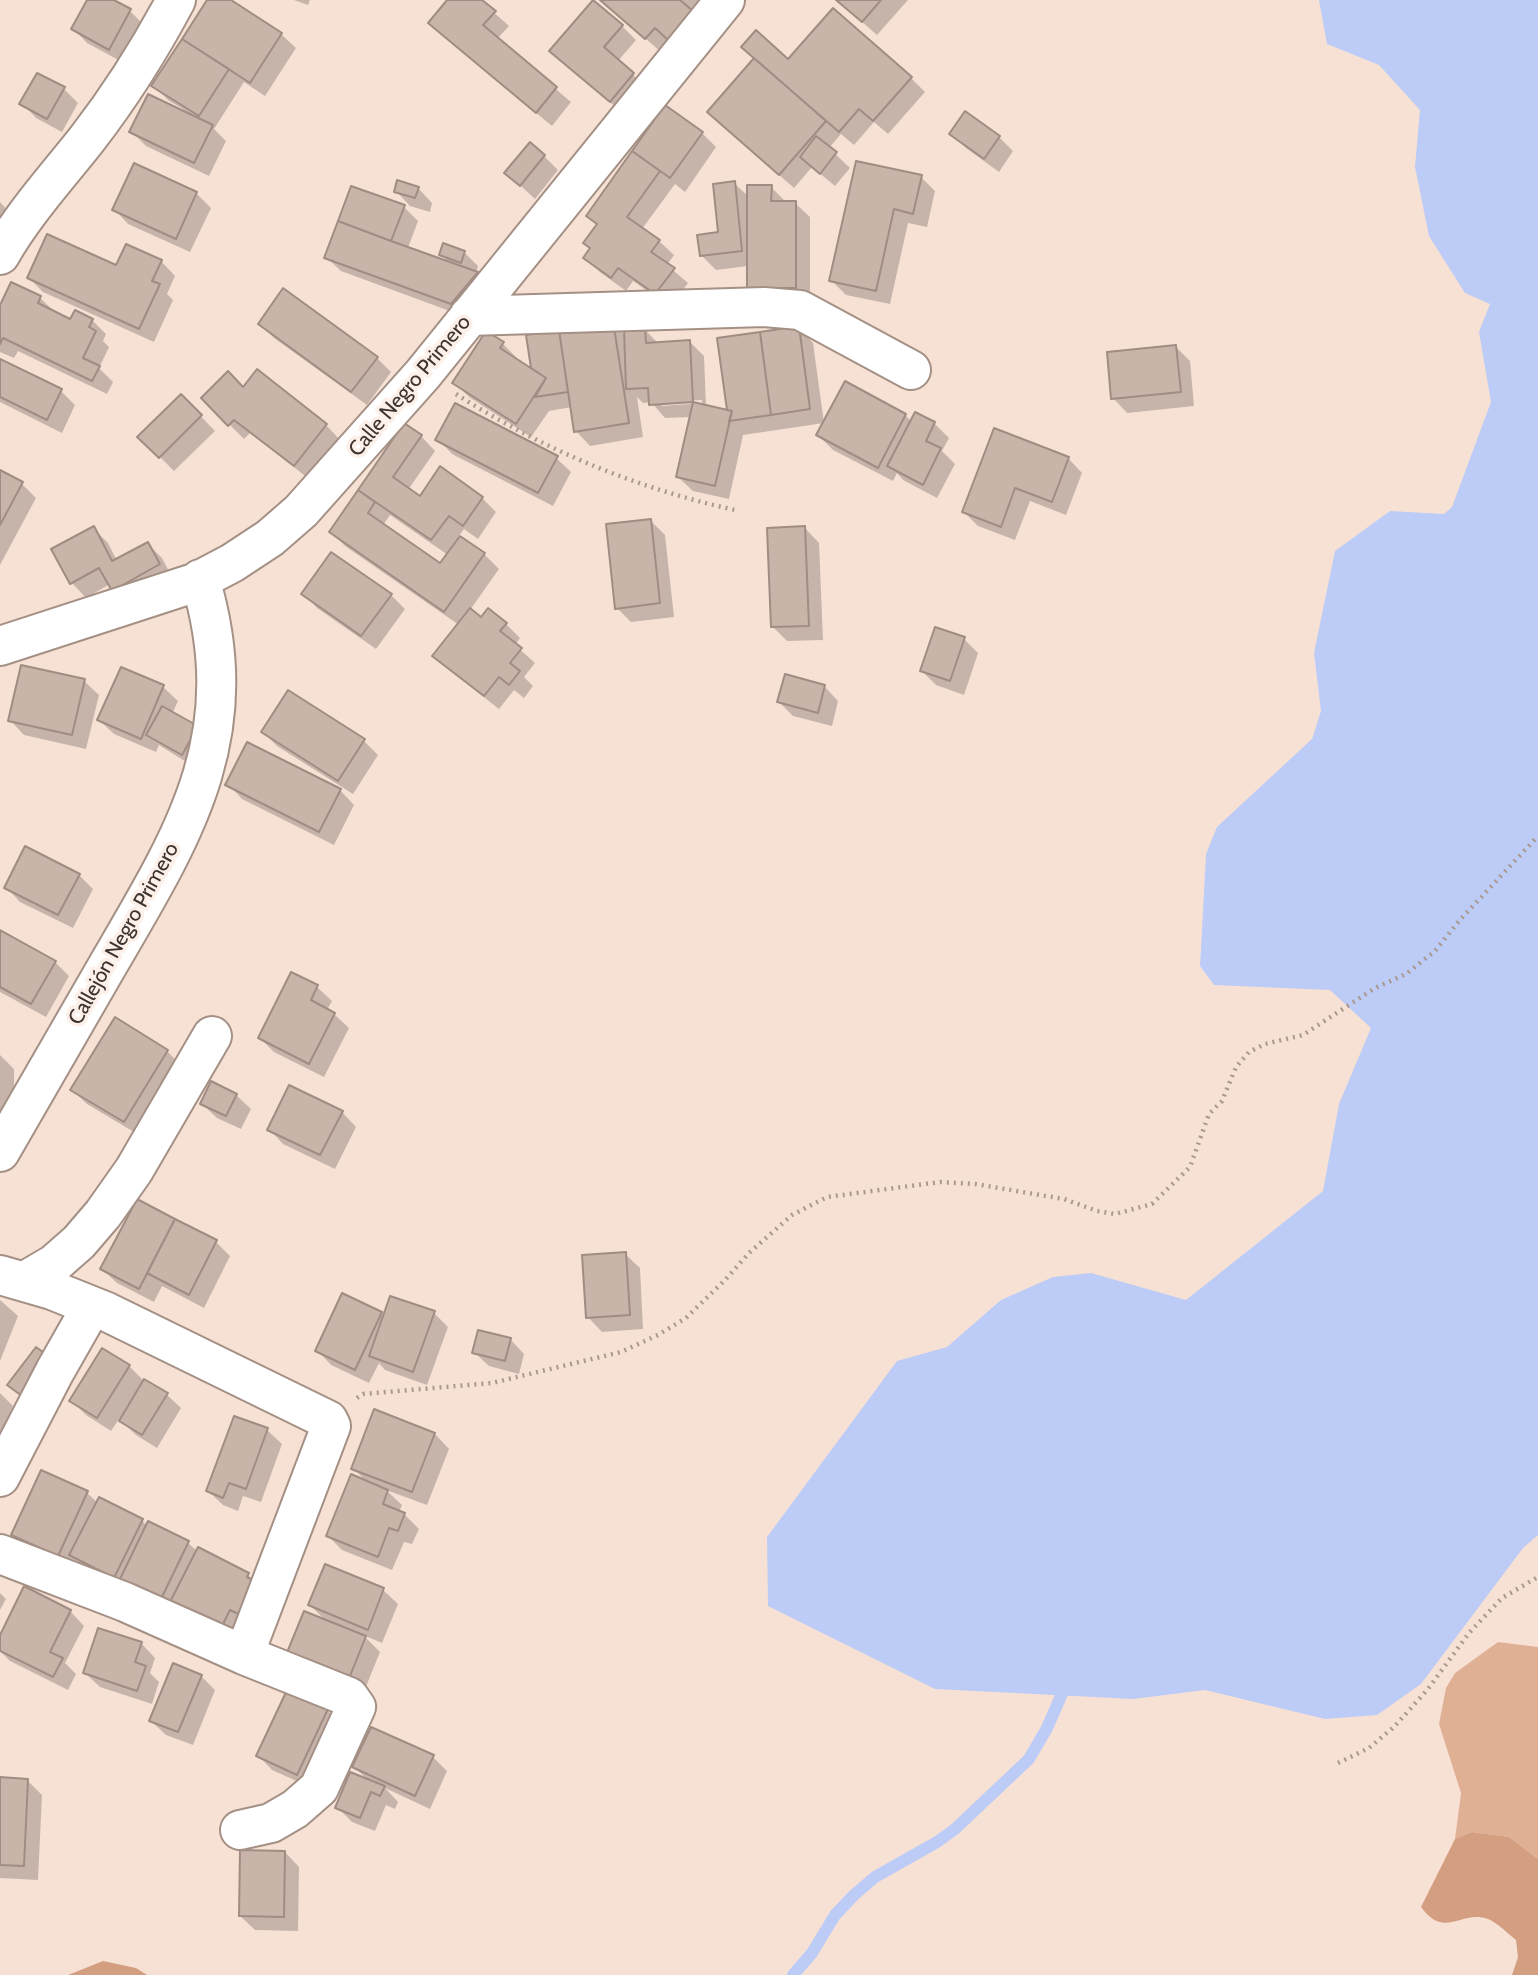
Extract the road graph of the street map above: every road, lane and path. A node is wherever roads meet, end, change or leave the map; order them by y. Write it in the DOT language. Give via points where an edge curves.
graph roads {
  1 [pos="176,0"];
  2 [pos="725,0"];
  3 [pos="0,255"];
  4 [pos="469,316"];
  5 [pos="911,370"];
  6 [pos="423,374"];
  7 [pos="735,510"];
  8 [pos="200,579"];
  9 [pos="0,646"];
  10 [pos="1538,836"];
  11 [pos="212,1036"];
  12 [pos="0,1152"];
  13 [pos="13,1278"];
  14 [pos="92,1306"];
  15 [pos="328,1420"];
  16 [pos="0,1477"];
  17 [pos="0,1554"];
  18 [pos="1538,1577"];
  19 [pos="244,1655"];
  20 [pos="1338,1763"];
  21 [pos="240,1830"];
  1 -- 3 [label="street" via="126,86"];
  2 -- 4 [label="street, Calle Negro Primero"];
  4 -- 5 [label="street" via="764,307 800,310"];
  4 -- 6 [label="street, Calle Negro Primero"];
  6 -- 7 [label="path" via="503,424 592,467"];
  6 -- 8 [label="street, Calle Negro Primero" via="301,511 232,564"];
  8 -- 9 [label="street, Calle Negro Primero"];
  8 -- 12 [label="street, Callejón Negro Primero" via="216,653 216,717 197,794 169,861"];
  10 -- 15 [label="path" via="1435,950 1406,974 1375,988 1303,1035 1249,1052 1222,1101 1209,1114 1190,1167 1152,1205 1115,1214 1064,1199 940,1182 827,1197 792,1216 748,1253 686,1318 621,1353 492,1383 363,1394"];
  11 -- 13 [label="street" via="103,1214 54,1264"];
  13 -- 14 [label="street"];
  14 -- 15 [label="street"];
  14 -- 16 [label="street"];
  15 -- 19 [label="street" via="331,1426"];
  17 -- 19 [label="street"];
  18 -- 20 [label="path" via="1502,1598 1394,1727 1369,1748"];
  19 -- 21 [label="street" via="349,1697 356,1707 319,1788 271,1823"];
}
